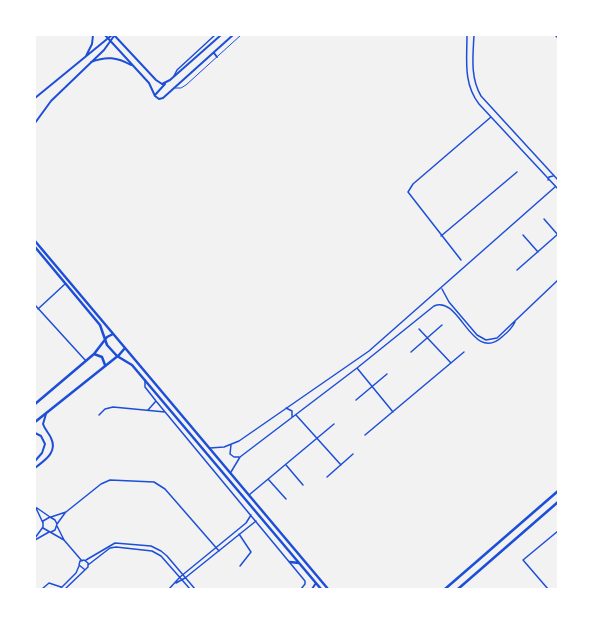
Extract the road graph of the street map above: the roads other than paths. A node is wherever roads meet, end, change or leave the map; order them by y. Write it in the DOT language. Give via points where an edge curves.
graph roads {
  1 [pos="93,35"];
  2 [pos="105,35"];
  3 [pos="113,35"];
  4 [pos="215,35"];
  5 [pos="221,35"];
  6 [pos="233,35"];
  7 [pos="241,35"];
  8 [pos="467,35"];
  9 [pos="474,35"];
  10 [pos="555,35"];
  11 [pos="108,38"];
  12 [pos="558,38"];
  13 [pos="111,42"];
  14 [pos="214,53"];
  15 [pos="217,57"];
  16 [pos="85,58"];
  17 [pos="90,62"];
  18 [pos="134,66"];
  19 [pos="174,76"];
  20 [pos="166,83"];
  21 [pos="175,88"];
  22 [pos="155,95"];
  23 [pos="35,98"];
  24 [pos="491,117"];
  25 [pos="35,123"];
  26 [pos="517,172"];
  27 [pos="554,176"];
  28 [pos="548,180"];
  29 [pos="558,180"];
  30 [pos="555,187"];
  31 [pos="558,189"];
  32 [pos="544,219"];
  33 [pos="523,235"];
  34 [pos="558,235"];
  35 [pos="441,236"];
  36 [pos="35,241"];
  37 [pos="35,247"];
  38 [pos="538,252"];
  39 [pos="461,260"];
  40 [pos="517,270"];
  41 [pos="558,280"];
  42 [pos="66,284"];
  43 [pos="441,289"];
  44 [pos="447,300"];
  45 [pos="443,304"];
  46 [pos="35,305"];
  47 [pos="38,309"];
  48 [pos="515,322"];
  49 [pos="442,325"];
  50 [pos="419,329"];
  51 [pos="113,334"];
  52 [pos="427,338"];
  53 [pos="104,340"];
  54 [pos="125,348"];
  55 [pos="411,352"];
  56 [pos="464,352"];
  57 [pos="94,354"];
  58 [pos="117,356"];
  59 [pos="86,361"];
  60 [pos="451,363"];
  61 [pos="105,365"];
  62 [pos="357,368"];
  63 [pos="387,374"];
  64 [pos="145,380"];
  65 [pos="372,386"];
  66 [pos="356,400"];
  67 [pos="156,401"];
  68 [pos="35,404"];
  69 [pos="286,408"];
  70 [pos="148,410"];
  71 [pos="165,412"];
  72 [pos="393,412"];
  73 [pos="46,413"];
  74 [pos="296,414"];
  75 [pos="99,415"];
  76 [pos="292,417"];
  77 [pos="35,422"];
  78 [pos="334,424"];
  79 [pos="35,433"];
  80 [pos="365,435"];
  81 [pos="317,438"];
  82 [pos="231,445"];
  83 [pos="210,448"];
  84 [pos="353,454"];
  85 [pos="240,457"];
  86 [pos="35,461"];
  87 [pos="286,464"];
  88 [pos="341,465"];
  89 [pos="35,468"];
  90 [pos="230,473"];
  91 [pos="327,477"];
  92 [pos="268,479"];
  93 [pos="303,485"];
  94 [pos="558,491"];
  95 [pos="249,495"];
  96 [pos="286,499"];
  97 [pos="558,502"];
  98 [pos="35,506"];
  99 [pos="37,508"];
  100 [pos="66,512"];
  101 [pos="252,515"];
  102 [pos="50,517"];
  103 [pos="256,521"];
  104 [pos="43,523"];
  105 [pos="57,525"];
  106 [pos="43,527"];
  107 [pos="558,531"];
  108 [pos="50,532"];
  109 [pos="239,534"];
  110 [pos="35,539"];
  111 [pos="64,540"];
  112 [pos="137,544"];
  113 [pos="136,548"];
  114 [pos="216,548"];
  115 [pos="219,551"];
  116 [pos="82,560"];
  117 [pos="86,560"];
  118 [pos="290,562"];
  119 [pos="299,563"];
  120 [pos="88,565"];
  121 [pos="79,566"];
  122 [pos="240,566"];
  123 [pos="84,569"];
  124 [pos="183,575"];
  125 [pos="180,578"];
  126 [pos="185,578"];
  127 [pos="182,580"];
  128 [pos="176,583"];
  129 [pos="316,583"];
  130 [pos="60,588"];
  131 [pos="42,589"];
  132 [pos="66,589"];
  133 [pos="169,589"];
  134 [pos="190,589"];
  135 [pos="195,589"];
  136 [pos="301,589"];
  137 [pos="312,589"];
  138 [pos="321,589"];
  139 [pos="328,589"];
  140 [pos="445,589"];
  141 [pos="458,589"];
  142 [pos="548,589"];
  1 -- 16 [label="street" via="92,44"];
  2 -- 11 [label="street"];
  3 -- 11 [label="street"];
  3 -- 13 [label="street"];
  3 -- 20 [label="street" via="156,80 162,84"];
  4 -- 19 [label="street" via="177,70"];
  5 -- 19 [label="street"];
  6 -- 14 [label="street"];
  7 -- 15 [label="lane"];
  8 -- 24 [label="street" via="466,74 469,86 475,98"];
  9 -- 27 [label="street" via="473,72 481,96"];
  10 -- 12 [label="street"];
  11 -- 13 [label="street"];
  11 -- 16 [label="street"];
  13 -- 17 [label="street"];
  13 -- 18 [label="street"];
  14 -- 15 [label="street"];
  14 -- 21 [label="street"];
  15 -- 21 [label="lane" via="184,87"];
  16 -- 23 [label="street"];
  17 -- 18 [label="street" via="113,58"];
  17 -- 25 [label="street" via="51,101"];
  18 -- 22 [label="street" via="153,88"];
  19 -- 20 [label="street"];
  20 -- 22 [label="street"];
  21 -- 22 [label="street" via="163,98"];
  24 -- 28 [label="street"];
  24 -- 35 [label="street" via="409,189 409,195"];
  26 -- 35 [label="street"];
  27 -- 28 [label="street" via="550,176"];
  27 -- 29 [label="street"];
  28 -- 30 [label="street"];
  30 -- 31 [label="street"];
  30 -- 43 [label="street"];
  32 -- 34 [label="street"];
  33 -- 38 [label="street"];
  34 -- 38 [label="street"];
  35 -- 39 [label="street"];
  36 -- 51 [label="main road"];
  37 -- 42 [label="main road"];
  38 -- 40 [label="street"];
  41 -- 48 [label="street"];
  42 -- 47 [label="street"];
  42 -- 53 [label="main road" via="100,325"];
  43 -- 44 [label="street"];
  43 -- 69 [label="street" via="368,351"];
  44 -- 45 [label="street"];
  44 -- 48 [label="street" via="477,335 484,339 497,338"];
  45 -- 48 [label="street" via="484,343 498,341"];
  45 -- 62 [label="street" via="434,306"];
  46 -- 47 [label="street"];
  47 -- 59 [label="street"];
  49 -- 52 [label="street"];
  50 -- 52 [label="street"];
  51 -- 53 [label="main road"];
  51 -- 54 [label="main road"];
  52 -- 55 [label="street"];
  52 -- 60 [label="street"];
  53 -- 57 [label="main road"];
  53 -- 58 [label="main road"];
  54 -- 58 [label="main road"];
  54 -- 83 [label="main road"];
  56 -- 60 [label="street"];
  57 -- 59 [label="main road"];
  57 -- 61 [label="main road" via="102,357"];
  58 -- 61 [label="main road"];
  58 -- 64 [label="main road" via="131,363"];
  59 -- 68 [label="main road"];
  60 -- 72 [label="street"];
  61 -- 73 [label="main road"];
  62 -- 65 [label="street"];
  62 -- 74 [label="street"];
  63 -- 65 [label="street"];
  64 -- 67 [label="street" via="145,387"];
  64 -- 119 [label="main road"];
  65 -- 66 [label="street"];
  65 -- 72 [label="street"];
  67 -- 70 [label="street"];
  67 -- 71 [label="street"];
  69 -- 76 [label="street" via="292,411"];
  69 -- 82 [label="street"];
  70 -- 71 [label="street"];
  70 -- 75 [label="street" via="109,407"];
  71 -- 101 [label="street"];
  72 -- 80 [label="street"];
  73 -- 77 [label="main road"];
  73 -- 89 [label="street" via="43,424 52,439 53,450 50,456"];
  74 -- 76 [label="street"];
  74 -- 81 [label="street"];
  76 -- 85 [label="street"];
  78 -- 81 [label="street"];
  79 -- 86 [label="street" via="41,436 45,444"];
  81 -- 87 [label="street"];
  81 -- 88 [label="street"];
  82 -- 83 [label="street"];
  82 -- 85 [label="street" via="231,455"];
  83 -- 90 [label="main road"];
  84 -- 88 [label="street"];
  85 -- 90 [label="street"];
  87 -- 92 [label="street"];
  87 -- 93 [label="street"];
  88 -- 91 [label="street"];
  90 -- 95 [label="main road"];
  92 -- 95 [label="street"];
  92 -- 96 [label="street"];
  94 -- 140 [label="main road"];
  95 -- 139 [label="main road"];
  97 -- 141 [label="main road"];
  98 -- 99 [label="street"];
  99 -- 102 [label="street"];
  99 -- 104 [label="street"];
  100 -- 102 [label="street"];
  100 -- 105 [label="street"];
  100 -- 114 [label="street" via="101,484 110,480 154,482 165,488"];
  101 -- 103 [label="street"];
  101 -- 114 [label="street"];
  102 -- 104 [label="street"];
  102 -- 105 [label="street" via="56,520"];
  103 -- 109 [label="street"];
  103 -- 118 [label="street"];
  104 -- 106 [label="street"];
  105 -- 108 [label="street" via="55,530"];
  105 -- 111 [label="street"];
  106 -- 108 [label="street"];
  106 -- 110 [label="street"];
  107 -- 142 [label="street" via="523,560"];
  108 -- 110 [label="street"];
  108 -- 111 [label="street"];
  109 -- 115 [label="street"];
  109 -- 122 [label="street" via="251,552"];
  111 -- 116 [label="street"];
  112 -- 113 [label="street"];
  112 -- 117 [label="street" via="111,544"];
  112 -- 124 [label="street" via="161,551"];
  113 -- 120 [label="street" via="110,548"];
  113 -- 125 [label="street" via="157,553"];
  114 -- 115 [label="street"];
  114 -- 124 [label="street"];
  115 -- 126 [label="street"];
  116 -- 117 [label="street"];
  116 -- 121 [label="street"];
  117 -- 120 [label="street"];
  118 -- 119 [label="main road"];
  118 -- 136 [label="street" via="305,583"];
  119 -- 129 [label="main road"];
  120 -- 123 [label="street"];
  121 -- 123 [label="street"];
  121 -- 130 [label="street" via="76,573"];
  123 -- 132 [label="street"];
  124 -- 125 [label="street"];
  124 -- 126 [label="street"];
  125 -- 127 [label="street"];
  125 -- 128 [label="street"];
  126 -- 127 [label="street"];
  126 -- 135 [label="street"];
  127 -- 128 [label="street"];
  127 -- 134 [label="street"];
  128 -- 133 [label="street"];
  129 -- 137 [label="street"];
  129 -- 138 [label="main road"];
  130 -- 131 [label="street" via="49,583"];
}
